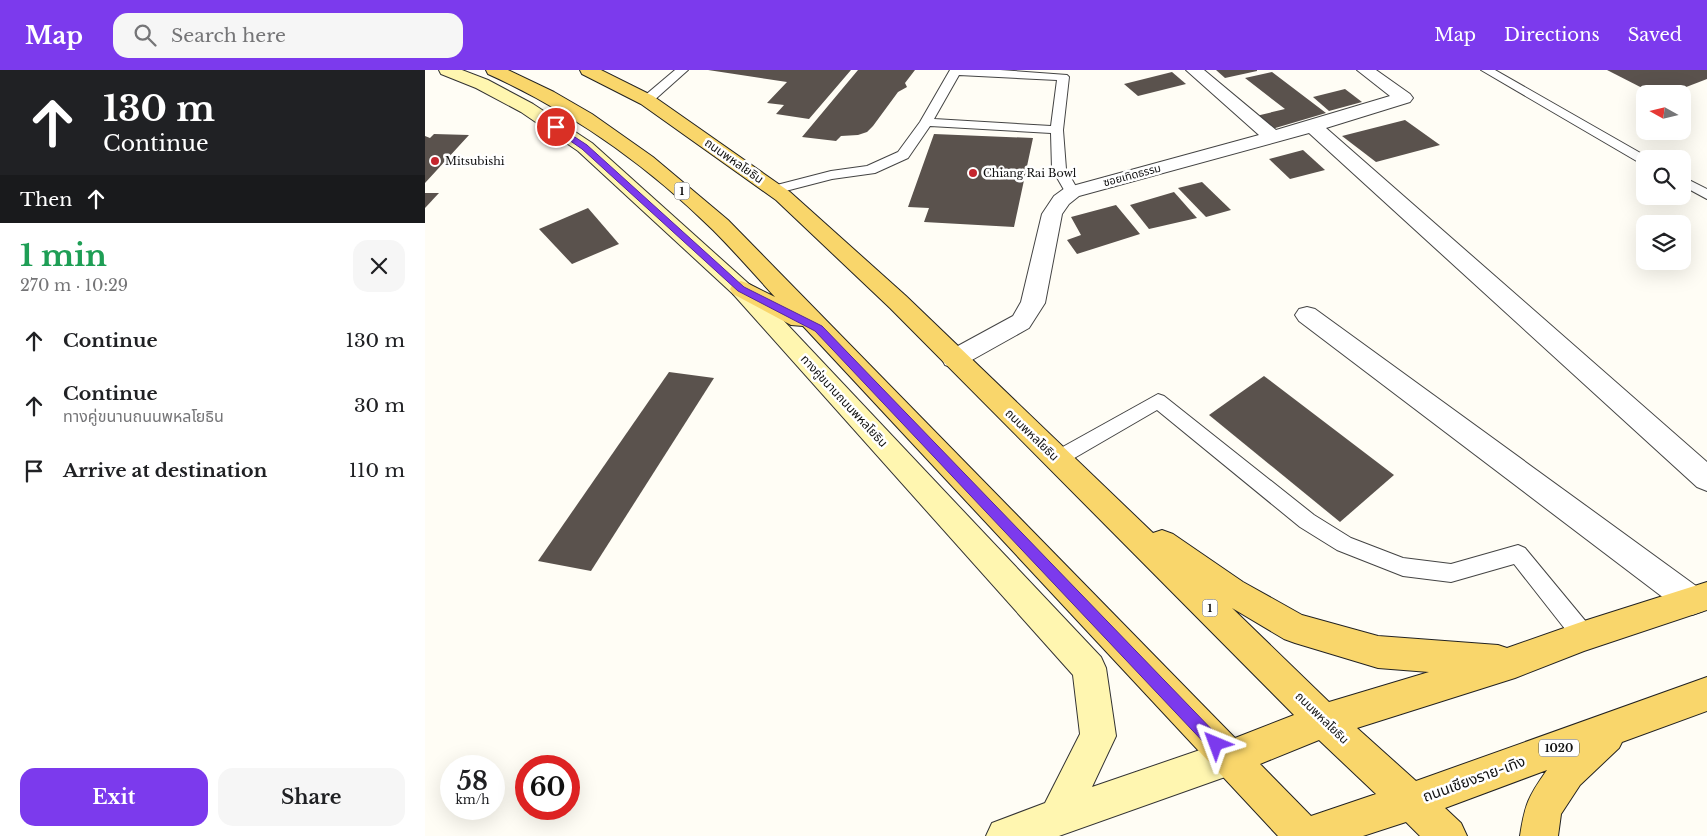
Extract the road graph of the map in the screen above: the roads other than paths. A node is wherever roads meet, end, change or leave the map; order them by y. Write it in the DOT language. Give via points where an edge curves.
graph roads {
  1 [pos="447,70"];
  2 [pos="494,70"];
  3 [pos="588,70"];
  4 [pos="682,70"];
  5 [pos="1194,70"];
  6 [pos="1365,70"];
  7 [pos="1487,70"];
  8 [pos="647,100"];
  9 [pos="926,122"];
  10 [pos="1313,126"];
  11 [pos="1057,130"];
  12 [pos="1272,137"];
  13 [pos="1636,155"];
  14 [pos="1691,186"];
  15 [pos="774,190"];
  16 [pos="1072,192"];
  17 [pos="1707,195"];
  18 [pos="741,289"];
  19 [pos="1307,315"];
  20 [pos="819,329"];
  21 [pos="954,359"];
  22 [pos="1057,459"];
  23 [pos="1707,479"];
  24 [pos="1096,496"];
  25 [pos="1699,598"];
  26 [pos="1584,636"];
  27 [pos="1515,662"];
  28 [pos="1707,694"];
  29 [pos="1324,721"];
  30 [pos="1618,726"];
  31 [pos="1229,758"];
  32 [pos="1410,802"];
  33 [pos="1058,818"];
  34 [pos="1005,836"];
  35 [pos="1305,836"];
  36 [pos="1448,836"];
  37 [pos="1539,836"];
  1 -- 18 [label="main road, ทางคู่ขนานถนนพหลโยธิน" via="527,108 585,147"];
  2 -- 20 [label="main road, 1" via="598,126 659,171 720,225"];
  3 -- 8 [label="main road, ถนนพหลโยธิน / 1"];
  4 -- 8 [label="lane"];
  5 -- 12 [label="street"];
  6 -- 10 [label="street, ซอยเทิดธรรม" via="1404,98"];
  7 -- 13 [label="lane"];
  8 -- 15 [label="main road, ถนนพหลโยธิน / 1"];
  9 -- 11 [label="lane"];
  9 -- 11 [label="lane" via="955,71 1063,77"];
  9 -- 15 [label="lane" via="903,155 870,170 831,174"];
  10 -- 12 [label="street, ซอยเทิดธรรม"];
  10 -- 23 [label="street"];
  11 -- 16 [label="lane" via="1059,169"];
  12 -- 16 [label="street, ซอยเทิดธรรม"];
  14 -- 17 [label="lane"];
  15 -- 21 [label="main road, ถนนพหลโยธิน / 1" via="897,302"];
  16 -- 21 [label="street" via="1061,200 1052,214 1033,302 1021,322"];
  18 -- 20 [label="main road"];
  18 -- 33 [label="main road, ทางคู่ขนานถนนพหลโยธิน" via="1089,668 1098,736"];
  19 -- 25 [label="street"];
  20 -- 31 [label="main road, 1"];
  21 -- 22 [label="main road, ถนนพหลโยธิน / 1"];
  22 -- 24 [label="main road, ถนนพหลโยธิน / 1"];
  22 -- 26 [label="lane" via="1158,401 1307,521 1343,544 1403,567 1451,573 1518,554"];
  24 -- 27 [label="main road" via="1232,592 1295,628 1378,652"];
  24 -- 29 [label="main road, ถนนพหลโยธิน / 1"];
  25 -- 26 [label="main road"];
  26 -- 27 [label="main road"];
  27 -- 29 [label="main road"];
  28 -- 30 [label="main road, ถนนเชียงราย-เทิง / 1020"];
  29 -- 31 [label="main road"];
  29 -- 32 [label="main road, ถนนพหลโยธิน / 1"];
  30 -- 32 [label="main road, ถนนเชียงราย-เทิง / 1020"];
  30 -- 37 [label="main road" via="1567,772 1543,808"];
  31 -- 33 [label="main road"];
  31 -- 35 [label="main road, 1"];
  32 -- 35 [label="main road, 1020"];
  32 -- 36 [label="main road, ถนนพหลโยธิน / 1"];
  33 -- 34 [label="main road"];
}
